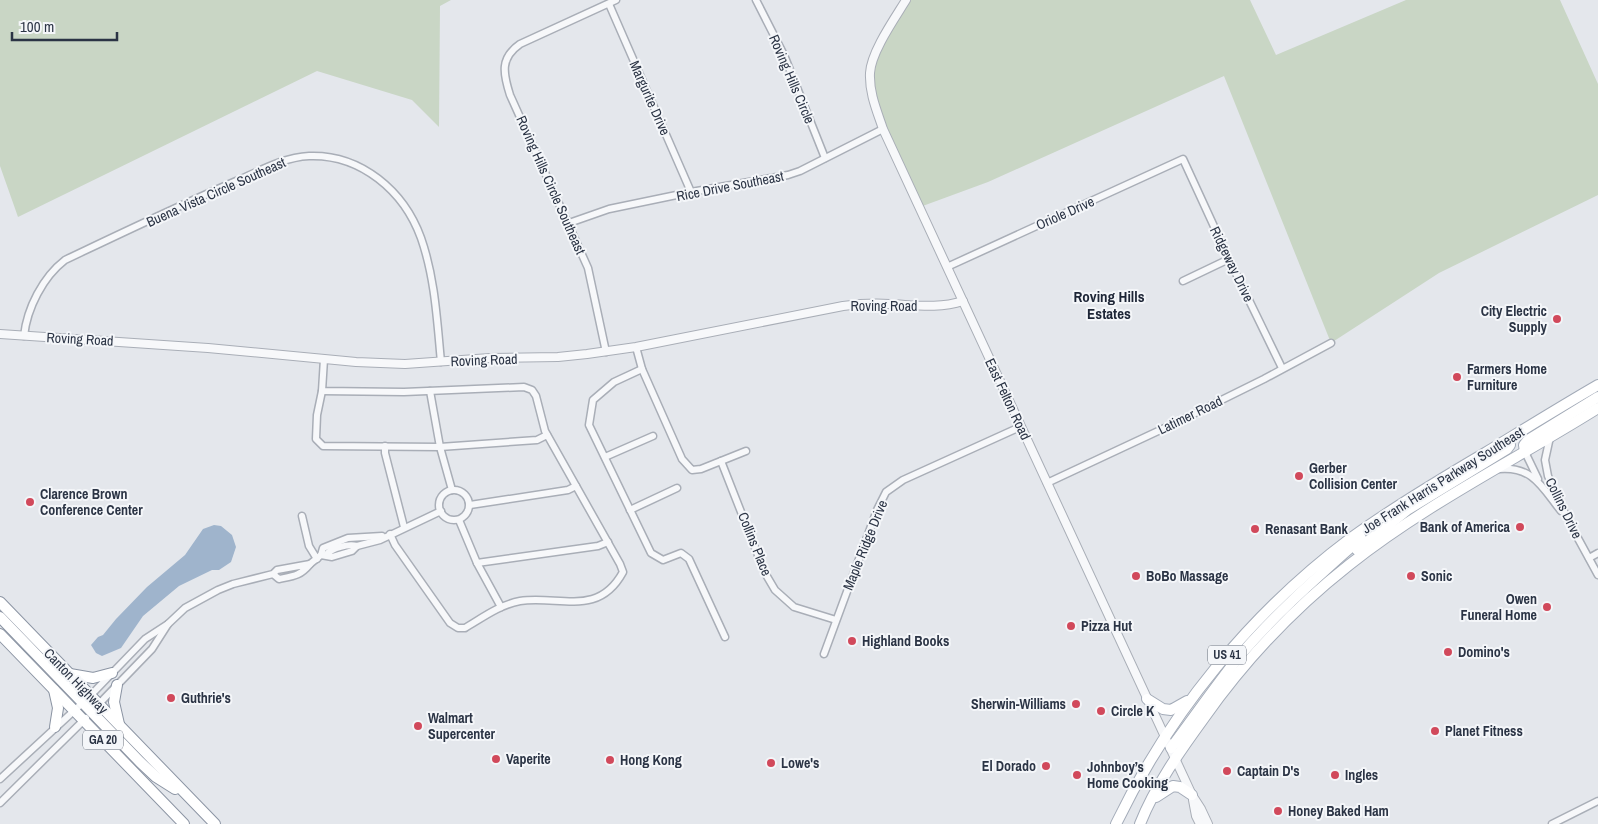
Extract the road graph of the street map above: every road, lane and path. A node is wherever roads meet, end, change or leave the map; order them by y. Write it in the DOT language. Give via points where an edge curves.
graph roads {
  1 [pos="616,0"];
  2 [pos="756,0"];
  3 [pos="906,0"];
  4 [pos="609,4"];
  5 [pos="883,129"];
  6 [pos="825,158"];
  7 [pos="1183,159"];
  8 [pos="691,192"];
  9 [pos="569,223"];
  10 [pos="1229,259"];
  11 [pos="947,267"];
  12 [pos="1183,281"];
  13 [pos="963,301"];
  14 [pos="0,334"];
  15 [pos="24,336"];
  16 [pos="1331,343"];
  17 [pos="636,347"];
  18 [pos="606,352"];
  19 [pos="324,359"];
  20 [pos="441,362"];
  21 [pos="1282,368"];
  22 [pos="642,369"];
  23 [pos="1598,385"];
  24 [pos="322,391"];
  25 [pos="430,391"];
  26 [pos="1598,397"];
  27 [pos="1598,408"];
  28 [pos="1593,414"];
  29 [pos="1020,427"];
  30 [pos="547,435"];
  31 [pos="653,436"];
  32 [pos="1550,437"];
  33 [pos="1509,439"];
  34 [pos="385,446"];
  35 [pos="440,447"];
  36 [pos="746,451"];
  37 [pos="1524,452"];
  38 [pos="605,457"];
  39 [pos="721,461"];
  40 [pos="1496,470"];
  41 [pos="1047,483"];
  42 [pos="576,486"];
  43 [pos="1542,487"];
  44 [pos="677,488"];
  45 [pos="452,490"];
  46 [pos="470,504"];
  47 [pos="630,510"];
  48 [pos="440,511"];
  49 [pos="302,516"];
  50 [pos="459,520"];
  51 [pos="1568,520"];
  52 [pos="404,527"];
  53 [pos="1366,528"];
  54 [pos="388,535"];
  55 [pos="608,542"];
  56 [pos="1598,553"];
  57 [pos="322,556"];
  58 [pos="1590,558"];
  59 [pos="477,563"];
  60 [pos="1342,571"];
  61 [pos="1598,575"];
  62 [pos="0,602"];
  63 [pos="501,607"];
  64 [pos="0,617"];
  65 [pos="836,620"];
  66 [pos="168,624"];
  67 [pos="0,634"];
  68 [pos="725,637"];
  69 [pos="824,654"];
  70 [pos="69,673"];
  71 [pos="112,673"];
  72 [pos="117,685"];
  73 [pos="54,689"];
  74 [pos="90,696"];
  75 [pos="1194,696"];
  76 [pos="1147,699"];
  77 [pos="98,704"];
  78 [pos="78,707"];
  79 [pos="87,716"];
  80 [pos="55,727"];
  81 [pos="120,727"];
  82 [pos="1166,738"];
  83 [pos="1173,753"];
  84 [pos="0,779"];
  85 [pos="1192,795"];
  86 [pos="187,796"];
  87 [pos="1151,801"];
  88 [pos="1598,801"];
  89 [pos="0,803"];
  90 [pos="184,824"];
  91 [pos="215,824"];
  92 [pos="1116,824"];
  93 [pos="1140,824"];
  94 [pos="1200,824"];
  95 [pos="1208,824"];
  96 [pos="1552,824"];
  1 -- 4 [label="street"];
  2 -- 6 [label="street, Roving Hills Circle" via="784,55"];
  3 -- 5 [label="street, East Felton Road" via="877,49 870,71 873,101"];
  4 -- 8 [label="street, Margurite Drive"];
  4 -- 9 [label="street, Roving Hills Circle Southeast" via="520,44 506,60 504,76 513,101"];
  5 -- 6 [label="street, Rice Drive Southeast"];
  5 -- 11 [label="street, East Felton Road"];
  6 -- 8 [label="street, Rice Drive Southeast" via="788,175"];
  7 -- 10 [label="street, Ridgeway Drive"];
  7 -- 11 [label="street, Oriole Drive"];
  8 -- 9 [label="street, Rice Drive Southeast" via="609,210"];
  9 -- 18 [label="street, Roving Hills Circle Southeast" via="588,268"];
  10 -- 12 [label="street"];
  10 -- 21 [label="street, Ridgeway Drive"];
  11 -- 13 [label="street, East Felton Road"];
  13 -- 17 [label="street, Roving Road" via="931,307 843,306"];
  13 -- 29 [label="street, East Felton Road"];
  14 -- 15 [label="street, Roving Road"];
  15 -- 19 [label="street, Roving Road"];
  15 -- 20 [label="street, Buena Vista Circle Southeast" via="27,320 44,283 65,260 212,191 290,159 311,156 344,160 368,170 406,210 420,236 430,270"];
  16 -- 21 [label="street, Latimer Road"];
  17 -- 18 [label="street, Roving Road"];
  17 -- 22 [label="street"];
  18 -- 20 [label="street, Roving Road"];
  19 -- 20 [label="street, Roving Road" via="405,364"];
  19 -- 24 [label="street"];
  21 -- 41 [label="street, Latimer Road"];
  22 -- 38 [label="street" via="614,382 594,400 589,425"];
  22 -- 39 [label="street" via="682,459 692,470"];
  23 -- 33 [label="main road, Joe Frank Harris Parkway Southeast / US 41"];
  24 -- 25 [label="street"];
  24 -- 34 [label="street" via="316,438 323,446"];
  25 -- 30 [label="street" via="524,387 532,390"];
  25 -- 35 [label="street"];
  26 -- 37 [label="main road" via="1528,440"];
  27 -- 28 [label="main road, Joe Frank Harris Parkway Southeast / US 41"];
  28 -- 32 [label="main road, Joe Frank Harris Parkway Southeast / US 41"];
  29 -- 41 [label="street, East Felton Road"];
  29 -- 65 [label="street, Maple Ridge Drive" via="903,480 886,492"];
  30 -- 35 [label="street" via="536,440"];
  30 -- 42 [label="street"];
  31 -- 38 [label="street"];
  32 -- 37 [label="main road, Joe Frank Harris Parkway Southeast / US 41"];
  32 -- 51 [label="street, Collins Drive" via="1545,465"];
  33 -- 53 [label="main road, Joe Frank Harris Parkway Southeast / US 41"];
  33 -- 60 [label="main road" via="1507,449 1400,516 1353,554"];
  34 -- 35 [label="street"];
  34 -- 52 [label="street"];
  35 -- 45 [label="street"];
  36 -- 39 [label="street"];
  37 -- 40 [label="main road, Joe Frank Harris Parkway Southeast / US 41"];
  37 -- 43 [label="street"];
  38 -- 47 [label="street"];
  39 -- 65 [label="street, Collins Place" via="765,573 775,590 794,607"];
  40 -- 43 [label="street" via="1521,470"];
  40 -- 60 [label="main road, Joe Frank Harris Parkway Southeast / US 41" via="1391,534"];
  41 -- 76 [label="street, East Felton Road"];
  42 -- 46 [label="street" via="568,490"];
  42 -- 55 [label="street"];
  43 -- 51 [label="street"];
  44 -- 47 [label="street"];
  45 -- 46 [label="street" via="462,492"];
  45 -- 48 [label="street" via="441,499"];
  46 -- 50 [label="street" via="467,514"];
  47 -- 68 [label="street" via="651,552 664,560 681,554 689,559"];
  48 -- 50 [label="street" via="449,520"];
  48 -- 52 [label="street"];
  49 -- 57 [label="street" via="309,546"];
  50 -- 59 [label="street"];
  51 -- 58 [label="street, Collins Drive"];
  52 -- 54 [label="street"];
  53 -- 75 [label="main road, Joe Frank Harris Parkway Southeast / US 41" via="1304,576 1269,610 1228,653"];
  53 -- 83 [label="main road" via="1367,533 1243,652 1196,712"];
  54 -- 57 [label="street" via="380,540 329,551"];
  54 -- 57 [label="street" via="338,541 323,548"];
  54 -- 63 [label="street" via="450,623 465,628"];
  55 -- 59 [label="street"];
  55 -- 63 [label="street" via="623,572 608,590 576,603 520,601"];
  56 -- 58 [label="street"];
  57 -- 66 [label="street" via="295,576 279,579 273,574 218,590 185,608"];
  58 -- 61 [label="street, Collins Drive"];
  59 -- 63 [label="street"];
  60 -- 83 [label="main road, Joe Frank Harris Parkway Southeast / US 41" via="1303,604 1252,656"];
  62 -- 70 [label="main road, Canton Highway / GA 20"];
  64 -- 78 [label="main road"];
  65 -- 69 [label="street, Maple Ridge Drive"];
  66 -- 71 [label="street" via="146,639"];
  66 -- 72 [label="street" via="152,649"];
  67 -- 73 [label="main road, GA 20"];
  70 -- 71 [label="main road" via="92,678"];
  70 -- 74 [label="main road, Canton Highway / GA 20"];
  71 -- 74 [label="street"];
  72 -- 77 [label="street"];
  72 -- 81 [label="main road" via="114,707"];
  73 -- 78 [label="main road, GA 20"];
  73 -- 80 [label="main road" via="58,708"];
  74 -- 77 [label="main road, Canton Highway / GA 20"];
  74 -- 78 [label="street"];
  75 -- 76 [label="main road" via="1171,710"];
  75 -- 82 [label="main road, Joe Frank Harris Parkway Southeast / US 41"];
  76 -- 82 [label="street, East Felton Road"];
  77 -- 79 [label="street"];
  77 -- 81 [label="main road, Canton Highway / GA 20"];
  78 -- 79 [label="main road, GA 20"];
  78 -- 80 [label="street"];
  79 -- 86 [label="main road" via="147,770"];
  79 -- 89 [label="street"];
  79 -- 90 [label="main road, GA 20"];
  80 -- 84 [label="street"];
  81 -- 86 [label="main road, Canton Highway / GA 20"];
  82 -- 83 [label="street, East Felton Road"];
  82 -- 92 [label="main road, Joe Frank Harris Parkway Southeast / US 41"];
  83 -- 85 [label="street, East Felton Road"];
  83 -- 87 [label="main road, Joe Frank Harris Parkway Southeast / US 41"];
  85 -- 87 [label="main road" via="1173,786"];
  85 -- 94 [label="street, East Felton Road"];
  85 -- 95 [label="street, East Felton Road"];
  86 -- 91 [label="main road, Canton Highway / GA 20"];
  87 -- 93 [label="main road, Joe Frank Harris Parkway Southeast / US 41"];
  88 -- 96 [label="street"];
}
